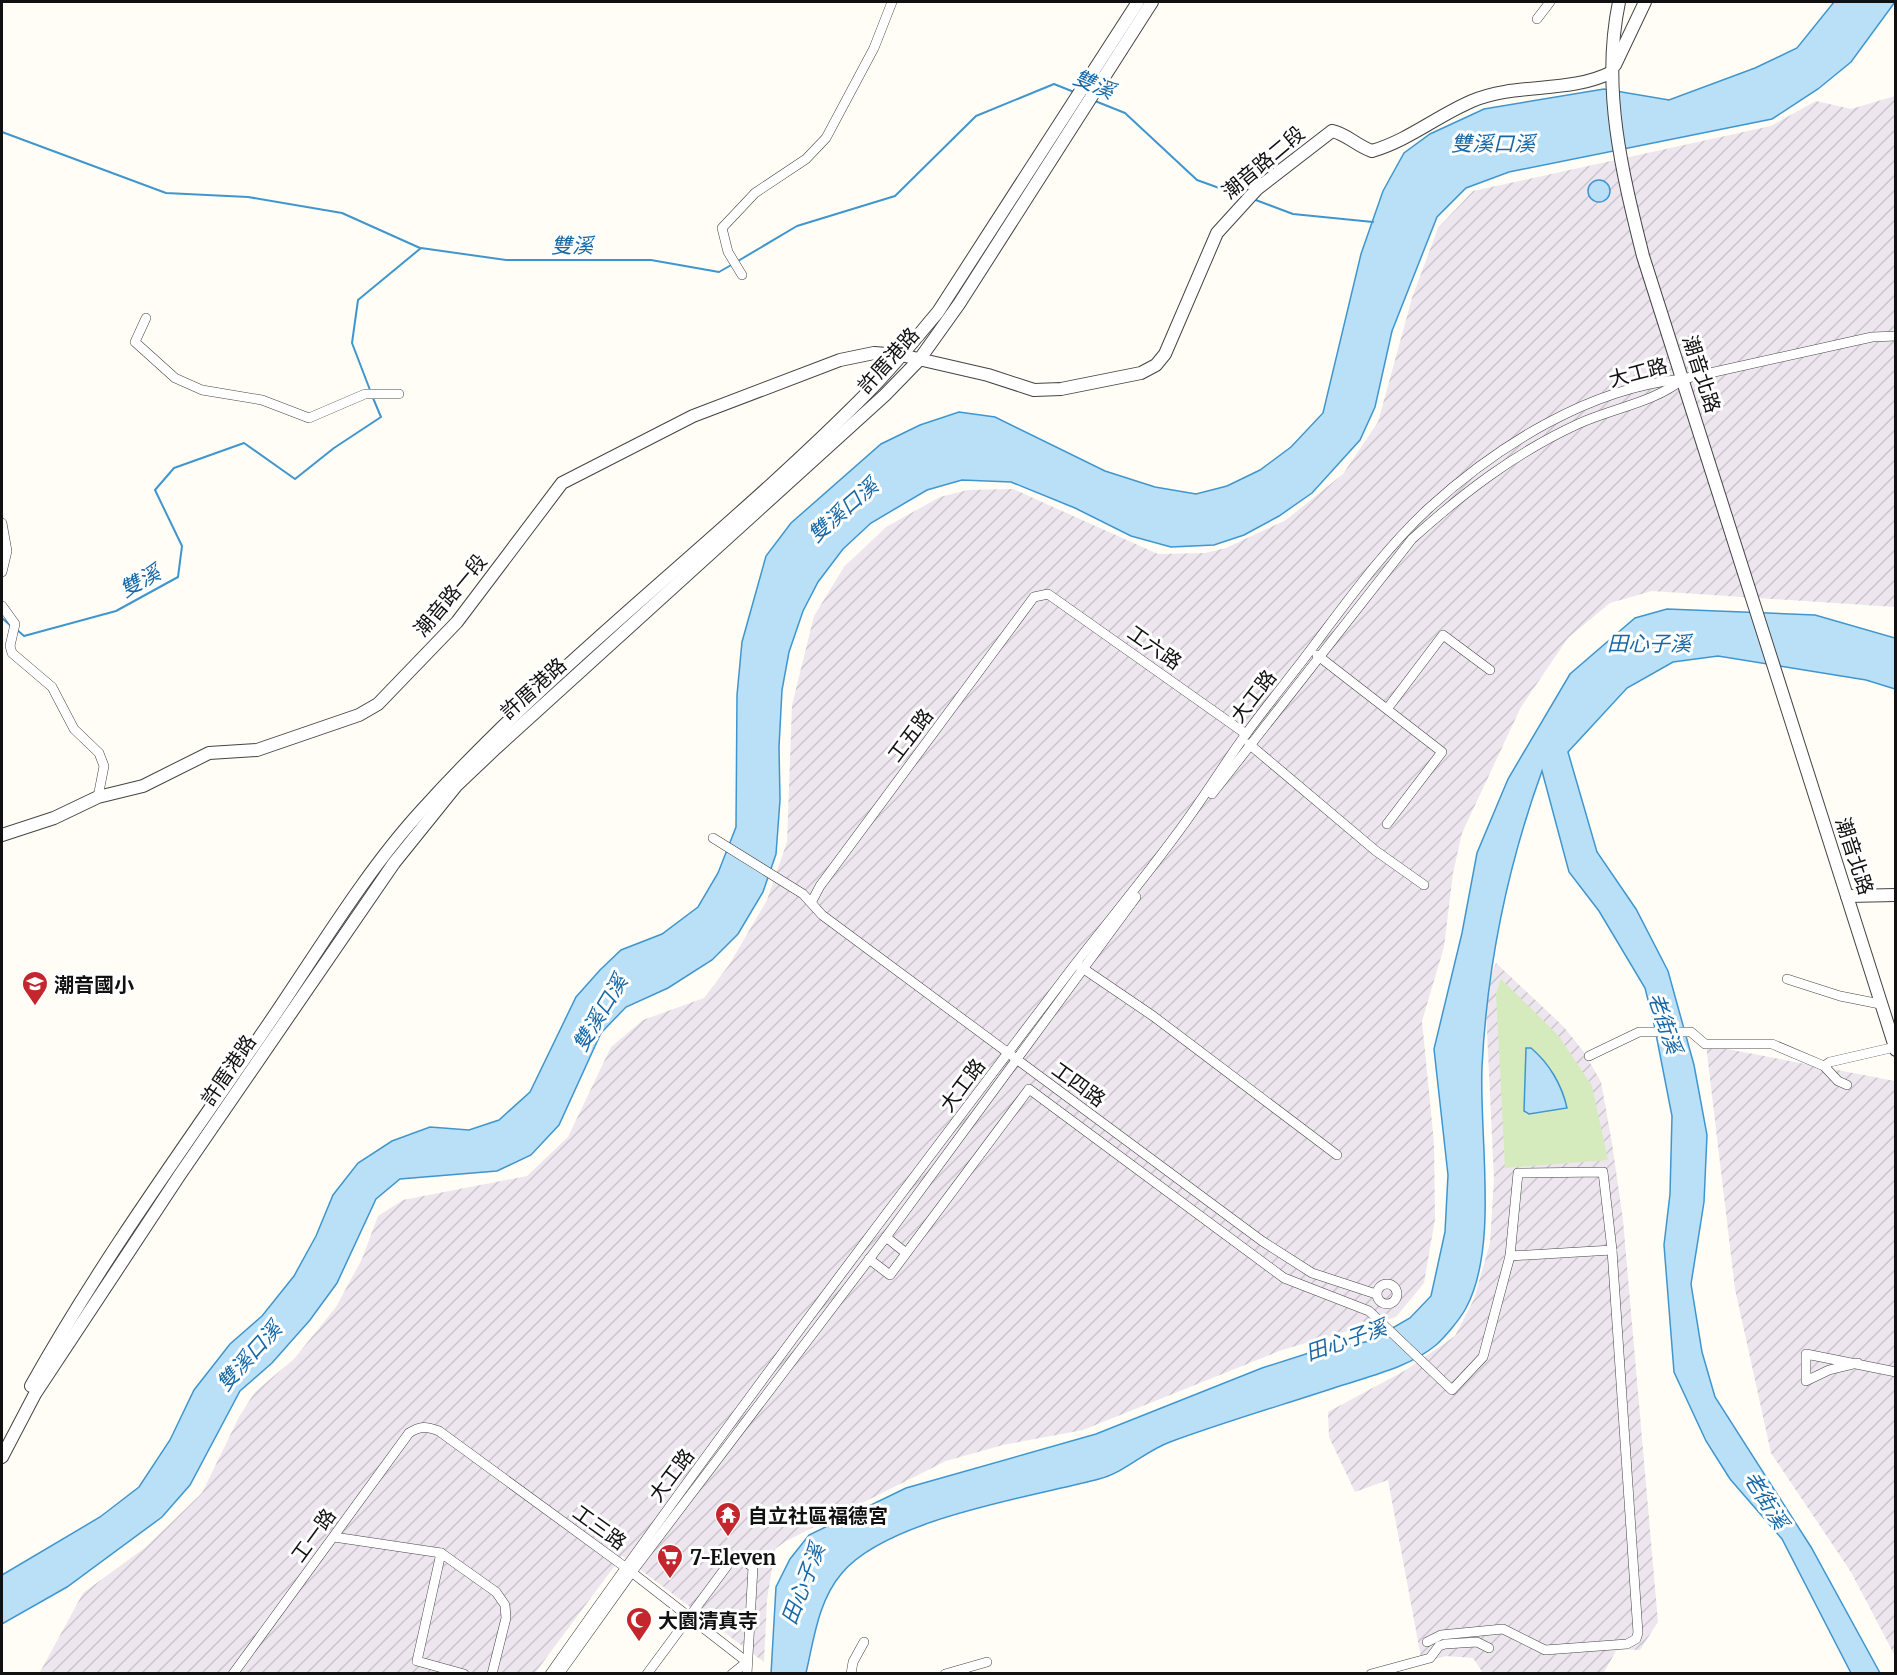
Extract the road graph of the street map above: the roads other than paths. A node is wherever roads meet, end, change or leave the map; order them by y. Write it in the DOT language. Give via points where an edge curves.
graph roads {
  1 [pos="892,2"];
  2 [pos="1138,2"];
  3 [pos="1152,2"];
  4 [pos="1550,2"];
  5 [pos="1619,2"];
  6 [pos="1645,2"];
  7 [pos="1537,19"];
  8 [pos="1612,72"];
  9 [pos="1088,96"];
  10 [pos="740,271"];
  11 [pos="146,318"];
  12 [pos="1896,336"];
  13 [pos="910,357"];
  14 [pos="1683,379"];
  15 [pos="399,394"];
  16 [pos="2,524"];
  17 [pos="2,572"];
  18 [pos="1041,594"];
  19 [pos="2,606"];
  20 [pos="1311,651"];
  21 [pos="1320,658"];
  22 [pos="1490,670"];
  23 [pos="1387,709"];
  24 [pos="1246,734"];
  25 [pos="1249,744"];
  26 [pos="471,767"];
  27 [pos="98,797"];
  28 [pos="1387,824"];
  29 [pos="2,835"];
  30 [pos="716,840"];
  31 [pos="1424,885"];
  32 [pos="1896,895"];
  33 [pos="1848,896"];
  34 [pos="812,901"];
  35 [pos="1079,966"];
  36 [pos="1787,979"];
  37 [pos="1880,1004"];
  38 [pos="1895,1048"];
  39 [pos="1589,1056"];
  40 [pos="1011,1057"];
  41 [pos="1824,1066"];
  42 [pos="1847,1085"];
  43 [pos="1337,1155"];
  44 [pos="886,1237"];
  45 [pos="1611,1250"];
  46 [pos="906,1252"];
  47 [pos="1510,1256"];
  48 [pos="869,1259"];
  49 [pos="1376,1294"];
  50 [pos="1858,1363"];
  51 [pos="1896,1372"];
  52 [pos="21,1412"];
  53 [pos="428,1427"];
  54 [pos="2,1439"];
  55 [pos="2,1457"];
  56 [pos="334,1537"];
  57 [pos="441,1553"];
  58 [pos="628,1570"];
  59 [pos="689,1616"];
  60 [pos="864,1642"];
  61 [pos="1427,1642"];
  62 [pos="1489,1648"];
  63 [pos="747,1662"];
  64 [pos="987,1662"];
  65 [pos="233,1674"];
  66 [pos="464,1674"];
  67 [pos="492,1674"];
  68 [pos="550,1674"];
  69 [pos="559,1674"];
  70 [pos="646,1674"];
  71 [pos="732,1674"];
  72 [pos="747,1674"];
  73 [pos="851,1674"];
  74 [pos="945,1674"];
  75 [pos="1371,1674"];
  1 -- 10 [label="street" via="874,48 826,138 806,159 755,193 722,228"];
  2 -- 9 [label="street, 許厝港路"];
  3 -- 9 [label="street, 許厝港路"];
  4 -- 7 [label="street"];
  5 -- 8 [label="street, 潮音北路"];
  6 -- 8 [label="street"];
  8 -- 13 [label="street, 潮音路二段" via="1595,81 1516,90 1473,101 1407,138 1372,150 1332,131 1257,189 1231,215 1217,233 1165,354 1156,365 1141,373 1061,389 1034,390"];
  8 -- 14 [label="street, 潮音北路" via="1620,164 1643,256"];
  9 -- 13 [label="street, 許厝港路" via="983,268"];
  9 -- 13 [label="street, 許厝港路" via="1072,104"];
  11 -- 15 [label="street" via="135,342 175,378 202,390 262,400 309,418 365,394"];
  12 -- 14 [label="street" via="1872,337"];
  13 -- 26 [label="street, 許厝港路" via="574,659"];
  13 -- 26 [label="street, 許厝港路" via="885,395"];
  13 -- 27 [label="street, 潮音路一段" via="874,353 840,360 693,416 562,483 457,622 378,704 359,715 257,750 209,753 143,786"];
  14 -- 20 [label="street, 大工路" via="1663,381 1589,404 1542,425 1489,459 1424,512 1383,557"];
  14 -- 21 [label="street, 大工路" via="1667,392 1581,422 1534,445 1470,488 1412,539"];
  14 -- 33 [label="street, 潮音北路"];
  16 -- 17 [label="street" via="7,551"];
  18 -- 24 [label="street, 工六路" via="1048,594"];
  18 -- 34 [label="street, 工五路" via="1034,597"];
  19 -- 27 [label="street" via="14,629 12,653 52,687 74,729 99,753 104,766"];
  20 -- 21 [label="street"];
  20 -- 24 [label="street, 大工路"];
  21 -- 23 [label="street"];
  21 -- 25 [label="street, 大工路"];
  22 -- 23 [label="street" via="1443,635"];
  23 -- 28 [label="street" via="1442,752"];
  24 -- 35 [label="street, 大工路"];
  25 -- 31 [label="street" via="1376,851"];
  25 -- 35 [label="street, 大工路"];
  26 -- 52 [label="street, 許厝港路" via="420,812 368,880 240,1077 58,1338"];
  27 -- 29 [label="street, 潮音路一段" via="54,818"];
  30 -- 34 [label="street, 工四路"];
  32 -- 33 [label="street"];
  33 -- 37 [label="street, 潮音北路"];
  34 -- 40 [label="street, 工四路" via="822,915"];
  35 -- 40 [label="street, 大工路"];
  35 -- 43 [label="street" via="1153,1016"];
  36 -- 37 [label="street"];
  37 -- 38 [label="street, 潮音北路"];
  38 -- 41 [label="street"];
  39 -- 41 [label="street" via="1640,1032 1691,1032 1705,1044 1772,1044"];
  40 -- 44 [label="street, 大工路"];
  40 -- 49 [label="street, 工四路" via="1296,1265"];
  40 -- 58 [label="street, 大工路"];
  41 -- 42 [label="street"];
  44 -- 46 [label="street"];
  44 -- 48 [label="street, 大工路"];
  45 -- 47 [label="street"];
  45 -- 47 [label="street" via="1603,1172 1518,1173"];
  45 -- 61 [label="street" via="1636,1639 1627,1644 1545,1650 1503,1629 1441,1635"];
  46 -- 47 [label="street" via="1029,1089 1284,1278 1369,1311 1452,1390 1483,1357"];
  46 -- 48 [label="street" via="890,1275"];
  48 -- 58 [label="street, 大工路"];
  50 -- 50 [label="street" via="1806,1354 1806,1381 1830,1370"];
  50 -- 51 [label="street"];
  52 -- 54 [label="street, 許厝港路"];
  52 -- 55 [label="street, 許厝港路"];
  53 -- 56 [label="street, 工一路" via="409,1433"];
  53 -- 58 [label="street, 工三路" via="439,1431"];
  56 -- 57 [label="street"];
  56 -- 65 [label="street, 工一路"];
  57 -- 66 [label="street" via="417,1661"];
  57 -- 67 [label="street" via="496,1592 505,1605 506,1618"];
  58 -- 59 [label="street, 工三路"];
  58 -- 68 [label="street, 大工路"];
  58 -- 69 [label="street, 大工路"];
  59 -- 63 [label="street, 工三路"];
  59 -- 63 [label="street" via="735,1555 753,1567"];
  59 -- 70 [label="street"];
  60 -- 73 [label="street"];
  62 -- 75 [label="street" via="1477,1642 1445,1644 1430,1658"];
  63 -- 71 [label="street"];
  63 -- 72 [label="street"];
  64 -- 74 [label="street"];
}
